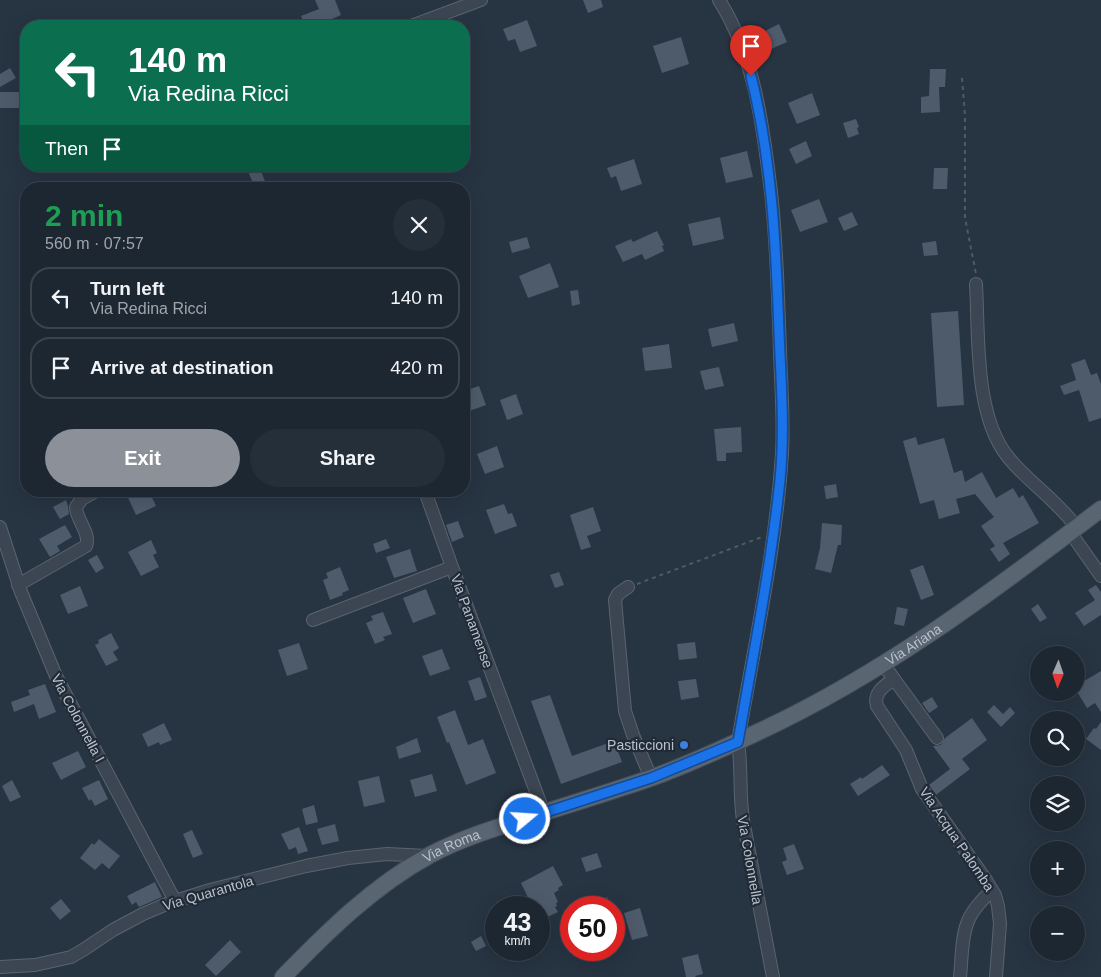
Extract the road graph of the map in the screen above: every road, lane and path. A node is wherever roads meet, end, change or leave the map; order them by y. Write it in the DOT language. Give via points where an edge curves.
graph roads {
  1 [pos="481,0"];
  2 [pos="719,0"];
  3 [pos="427,20"];
  4 [pos="962,78"];
  5 [pos="976,284"];
  6 [pos="86,497"];
  7 [pos="427,497"];
  8 [pos="1101,509"];
  9 [pos="0,527"];
  10 [pos="1074,530"];
  11 [pos="773,533"];
  12 [pos="452,567"];
  13 [pos="1101,576"];
  14 [pos="18,585"];
  15 [pos="628,587"];
  16 [pos="313,620"];
  17 [pos="883,664"];
  18 [pos="894,679"];
  19 [pos="937,738"];
  20 [pos="738,742"];
  21 [pos="651,778"];
  22 [pos="544,813"];
  23 [pos="428,856"];
  24 [pos="992,890"];
  25 [pos="175,901"];
  26 [pos="0,967"];
  27 [pos="283,977"];
  28 [pos="773,977"];
  29 [pos="960,977"];
  30 [pos="996,977"];
  1 -- 3 [label="street"];
  2 -- 11 [label="street, Via Colonnella" via="738,38 755,93 774,218 783,439"];
  4 -- 5 [label="path" via="966,218"];
  5 -- 10 [label="street" via="982,384 993,432 1004,453 1061,508"];
  6 -- 14 [label="street" via="76,507 88,538 86,546"];
  7 -- 12 [label="street"];
  8 -- 10 [label="main road, Via Ariana"];
  9 -- 14 [label="street, Via Colonnella I"];
  10 -- 13 [label="street"];
  10 -- 17 [label="main road, Via Ariana" via="972,605"];
  11 -- 15 [label="path"];
  11 -- 20 [label="street, Via Colonnella"];
  12 -- 16 [label="street, Via Panamense"];
  12 -- 22 [label="street, Via Panamense"];
  14 -- 25 [label="street, Via Colonnella I" via="56,676"];
  15 -- 21 [label="street" via="618,594 615,605 624,698 629,724"];
  17 -- 18 [label="street"];
  17 -- 20 [label="main road, Via Ariana" via="818,702"];
  18 -- 19 [label="street"];
  18 -- 24 [label="street, Via Acqua Palomba" via="878,692 877,706 906,750 922,790"];
  20 -- 21 [label="main road, Via Roma"];
  20 -- 28 [label="street, Via Colonnella" via="743,820"];
  21 -- 22 [label="main road, Via Roma"];
  22 -- 23 [label="main road, Via Roma" via="480,834"];
  23 -- 25 [label="street, Via Quarantola" via="381,854 348,858"];
  23 -- 27 [label="main road, Via Roma" via="353,910"];
  24 -- 29 [label="street" via="968,921"];
  24 -- 30 [label="street, Via Acqua Palomba" via="1000,924"];
  25 -- 26 [label="street, Via Quarantola" via="119,926 71,957 35,965"];
}
